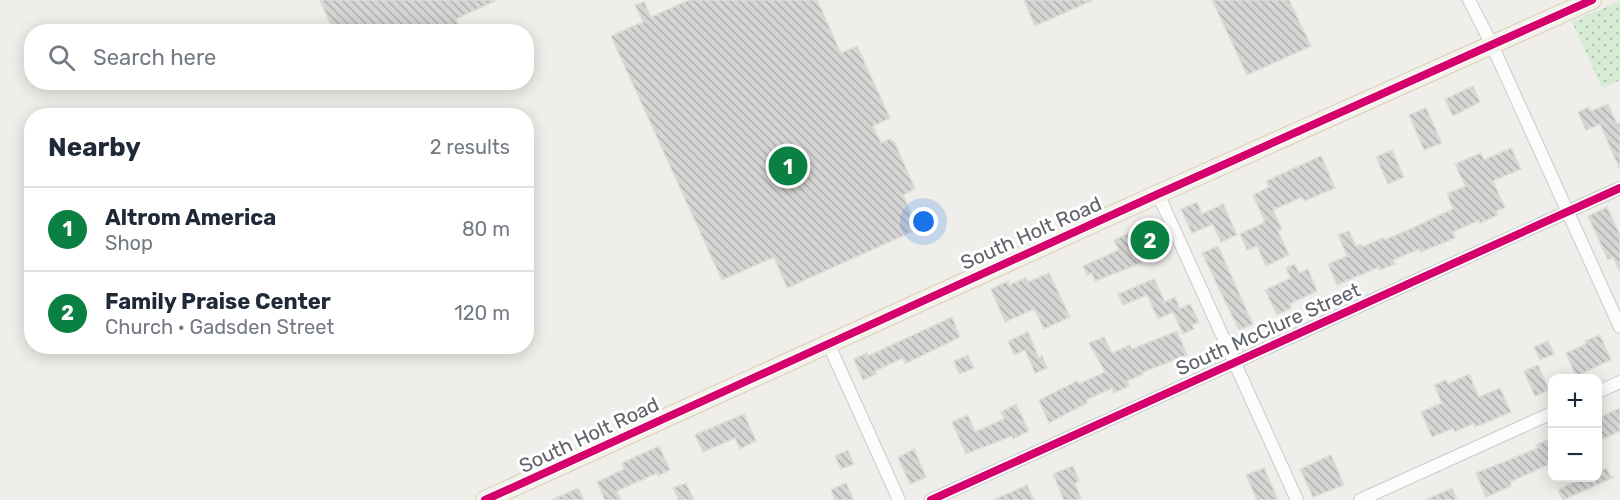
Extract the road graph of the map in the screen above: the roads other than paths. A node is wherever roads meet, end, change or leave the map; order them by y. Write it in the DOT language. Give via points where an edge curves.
graph roads {
  1 [pos="1469,0"];
  2 [pos="1592,0"];
  3 [pos="1492,45"];
  4 [pos="1620,188"];
  5 [pos="1158,194"];
  6 [pos="1568,212"];
  7 [pos="1620,327"];
  8 [pos="828,343"];
  9 [pos="1235,362"];
  10 [pos="1620,382"];
  11 [pos="1602,390"];
  12 [pos="1548,415"];
  13 [pos="495,498"];
  14 [pos="899,500"];
  15 [pos="930,500"];
  16 [pos="1297,500"];
  17 [pos="1360,500"];
  1 -- 3 [label="street"];
  2 -- 3 [label="main road, South Holt Road"];
  3 -- 5 [label="main road, South Holt Road"];
  3 -- 6 [label="street"];
  4 -- 6 [label="street, South McClure Street"];
  5 -- 8 [label="main road, South Holt Road"];
  5 -- 9 [label="street"];
  6 -- 7 [label="street"];
  6 -- 9 [label="street, South McClure Street"];
  8 -- 13 [label="main road, South Holt Road"];
  8 -- 14 [label="street"];
  9 -- 15 [label="street, South McClure Street"];
  9 -- 16 [label="street"];
  10 -- 11 [label="street"];
  12 -- 17 [label="street"];
}
